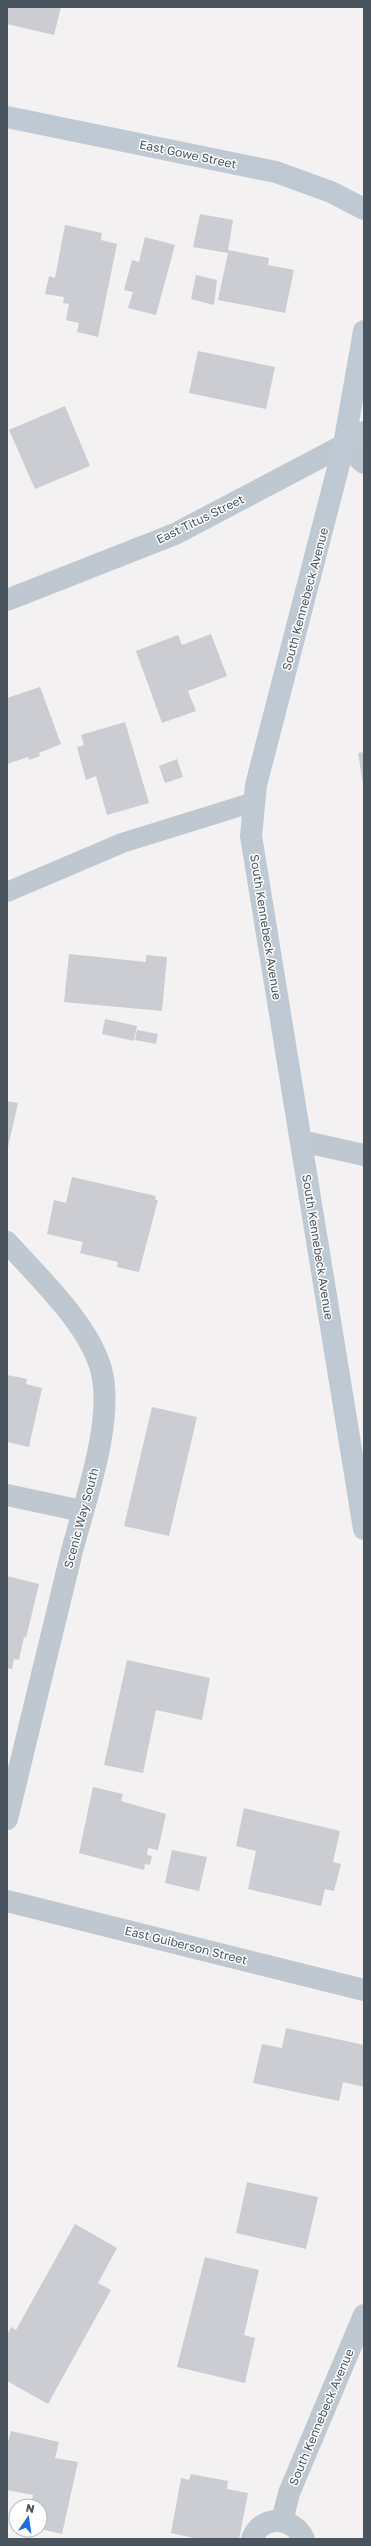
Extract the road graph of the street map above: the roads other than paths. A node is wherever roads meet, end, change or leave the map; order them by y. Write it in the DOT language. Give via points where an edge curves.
graph roads {
  1 [pos="7,117"];
  2 [pos="364,209"];
  3 [pos="364,331"];
  4 [pos="364,432"];
  5 [pos="344,445"];
  6 [pos="364,463"];
  7 [pos="7,600"];
  8 [pos="254,802"];
  9 [pos="7,892"];
  10 [pos="300,1141"];
  11 [pos="364,1155"];
  12 [pos="7,1242"];
  13 [pos="7,1495"];
  14 [pos="82,1510"];
  15 [pos="364,1529"];
  16 [pos="7,1819"];
  17 [pos="7,1901"];
  18 [pos="364,1990"];
  19 [pos="364,2315"];
  20 [pos="282,2521"];
  21 [pos="252,2539"];
  22 [pos="304,2539"];
  1 -- 2 [label="street, East Gowe Street" via="276,172 331,192"];
  3 -- 5 [label="street, South Kennebeck Avenue"];
  4 -- 5 [label="street, East Titus Street"];
  5 -- 6 [label="street"];
  5 -- 7 [label="street, East Titus Street" via="175,534"];
  5 -- 8 [label="street, South Kennebeck Avenue" via="256,785"];
  8 -- 9 [label="lane" via="122,843"];
  8 -- 10 [label="street, South Kennebeck Avenue" via="251,836"];
  10 -- 11 [label="street"];
  10 -- 15 [label="street, South Kennebeck Avenue"];
  12 -- 14 [label="street, Scenic Way South" via="64,1307 84,1335 101,1369 104,1402 102,1423 95,1467"];
  13 -- 14 [label="street"];
  14 -- 16 [label="street, Scenic Way South"];
  17 -- 18 [label="street, East Guiberson Street"];
  19 -- 20 [label="street, South Kennebeck Avenue" via="289,2493"];
  20 -- 21 [label="street" via="271,2521 262,2526"];
  20 -- 22 [label="street" via="292,2524"];
}
